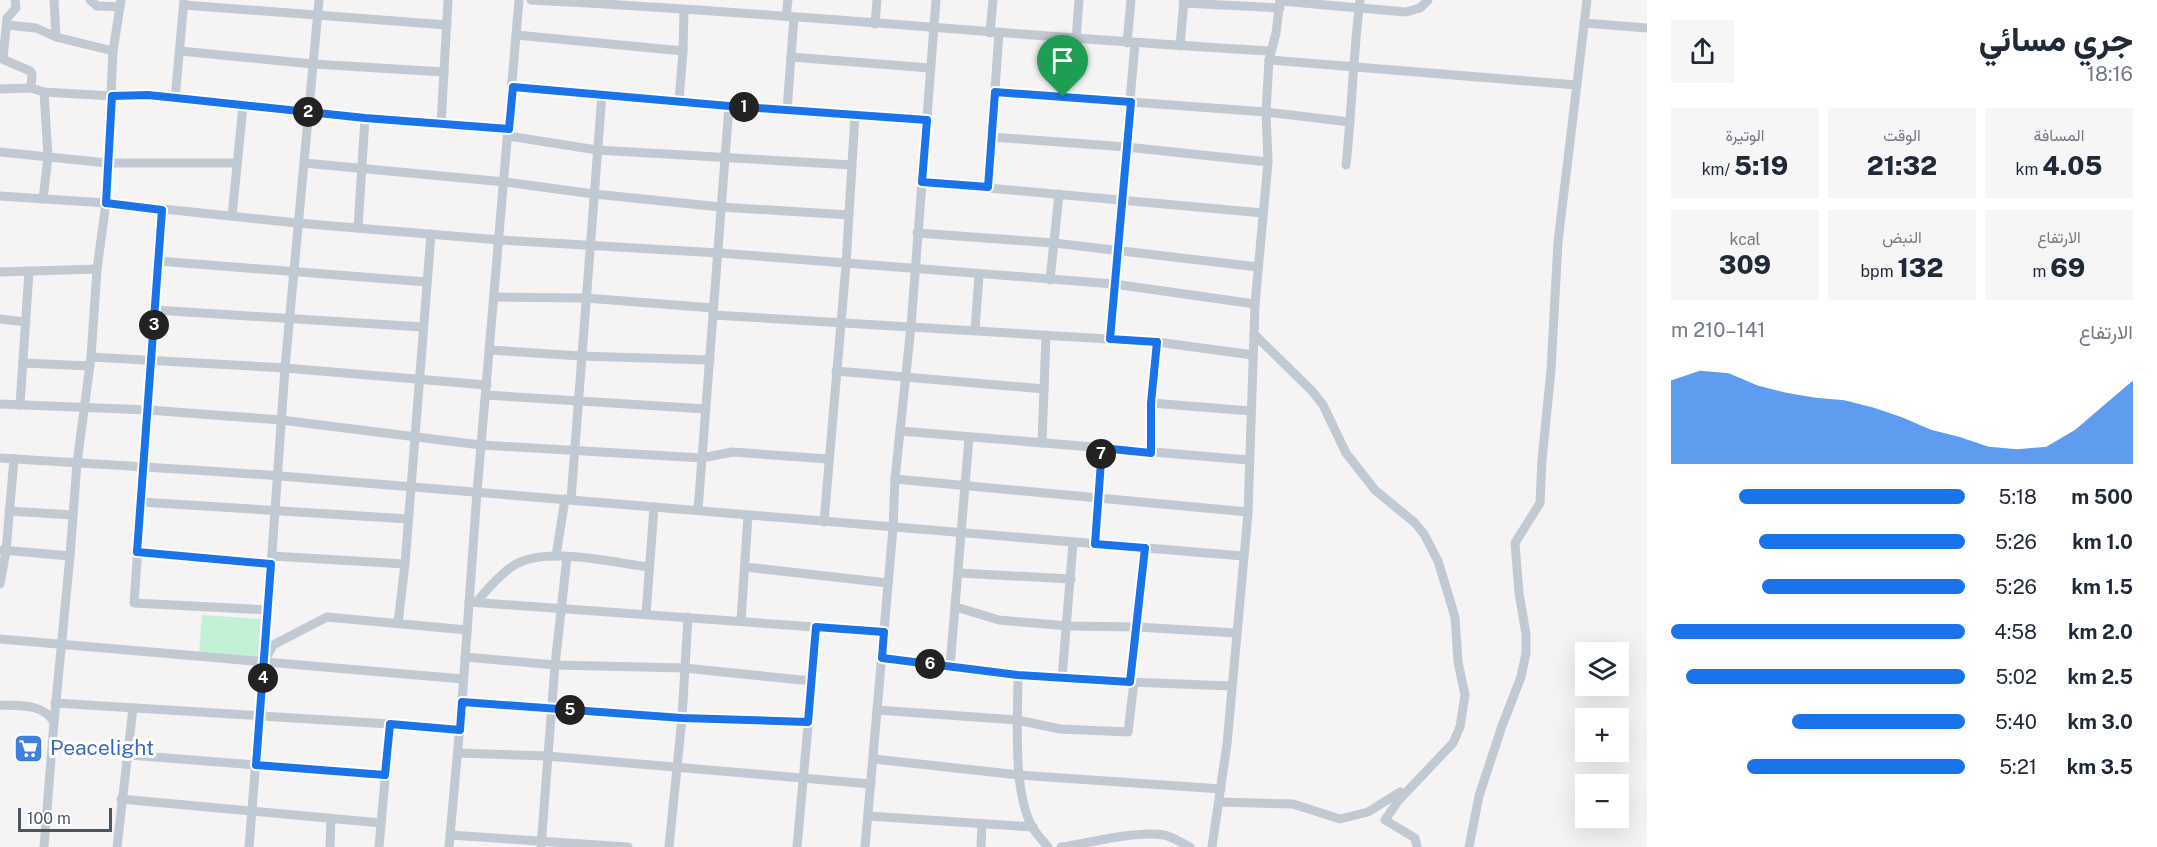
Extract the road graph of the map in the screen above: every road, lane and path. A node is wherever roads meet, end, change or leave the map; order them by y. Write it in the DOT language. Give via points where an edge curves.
graph roads {
  1 [pos="15,0"];
  2 [pos="54,0"];
  3 [pos="90,0"];
  4 [pos="319,0"];
  5 [pos="448,0"];
  6 [pos="519,0"];
  7 [pos="531,0"];
  8 [pos="702,0"];
  9 [pos="788,0"];
  10 [pos="877,0"];
  11 [pos="936,0"];
  12 [pos="993,0"];
  13 [pos="1079,0"];
  14 [pos="1131,0"];
  15 [pos="1428,0"];
  16 [pos="1587,0"];
  17 [pos="184,2"];
  18 [pos="1183,2"];
  19 [pos="1222,2"];
  20 [pos="120,3"];
  21 [pos="647,3"];
  22 [pos="1280,3"];
  23 [pos="1359,4"];
  24 [pos="684,10"];
  25 [pos="701,11"];
  26 [pos="317,15"];
  27 [pos="790,17"];
  28 [pos="5,19"];
  29 [pos="1584,23"];
  30 [pos="875,24"];
  31 [pos="447,25"];
  32 [pos="1647,28"];
  33 [pos="934,29"];
  34 [pos="995,33"];
  35 [pos="516,35"];
  36 [pos="56,36"];
  37 [pos="1076,39"];
  38 [pos="1131,43"];
  39 [pos="1180,46"];
  40 [pos="113,51"];
  41 [pos="180,51"];
  42 [pos="683,51"];
  43 [pos="1269,56"];
  44 [pos="791,57"];
  45 [pos="1,58"];
  46 [pos="313,64"];
  47 [pos="1352,67"];
  48 [pos="930,68"];
  49 [pos="444,72"];
  50 [pos="1577,85"];
  51 [pos="513,87"];
  52 [pos="0,88"];
  53 [pos="31,88"];
  54 [pos="44,92"];
  55 [pos="995,92"];
  56 [pos="602,94"];
  57 [pos="112,96"];
  58 [pos="175,99"];
  59 [pos="679,101"];
  60 [pos="1131,102"];
  61 [pos="243,106"];
  62 [pos="729,106"];
  63 [pos="787,110"];
  64 [pos="309,112"];
  65 [pos="1266,112"];
  66 [pos="855,114"];
  67 [pos="365,118"];
  68 [pos="927,120"];
  69 [pos="1350,122"];
  70 [pos="441,124"];
  71 [pos="509,133"];
  72 [pos="991,137"];
  73 [pos="1126,147"];
  74 [pos="597,150"];
  75 [pos="0,152"];
  76 [pos="48,157"];
  77 [pos="725,159"];
  78 [pos="1268,162"];
  79 [pos="107,163"];
  80 [pos="237,163"];
  81 [pos="304,163"];
  82 [pos="852,165"];
  83 [pos="1346,165"];
  84 [pos="362,169"];
  85 [pos="505,182"];
  86 [pos="922,182"];
  87 [pos="988,187"];
  88 [pos="594,194"];
  89 [pos="1059,194"];
  90 [pos="0,196"];
  91 [pos="43,199"];
  92 [pos="1121,199"];
  93 [pos="106,203"];
  94 [pos="721,207"];
  95 [pos="162,210"];
  96 [pos="1263,213"];
  97 [pos="849,215"];
  98 [pos="232,216"];
  99 [pos="297,223"];
  100 [pos="358,228"];
  101 [pos="917,233"];
  102 [pos="431,234"];
  103 [pos="500,240"];
  104 [pos="1054,243"];
  105 [pos="590,244"];
  106 [pos="1117,250"];
  107 [pos="719,253"];
  108 [pos="158,261"];
  109 [pos="846,265"];
  110 [pos="1258,267"];
  111 [pos="97,270"];
  112 [pos="914,270"];
  113 [pos="29,271"];
  114 [pos="293,271"];
  115 [pos="0,272"];
  116 [pos="979,274"];
  117 [pos="1050,280"];
  118 [pos="427,282"];
  119 [pos="1114,284"];
  120 [pos="495,297"];
  121 [pos="586,298"];
  122 [pos="1255,304"];
  123 [pos="155,310"];
  124 [pos="713,312"];
  125 [pos="289,318"];
  126 [pos="0,320"];
  127 [pos="26,322"];
  128 [pos="841,323"];
  129 [pos="911,326"];
  130 [pos="423,327"];
  131 [pos="975,330"];
  132 [pos="1254,334"];
  133 [pos="1046,335"];
  134 [pos="1110,339"];
  135 [pos="1157,342"];
  136 [pos="490,350"];
  137 [pos="581,356"];
  138 [pos="1253,356"];
  139 [pos="152,360"];
  140 [pos="710,360"];
  141 [pos="90,361"];
  142 [pos="23,363"];
  143 [pos="285,368"];
  144 [pos="836,371"];
  145 [pos="905,377"];
  146 [pos="418,381"];
  147 [pos="1044,389"];
  148 [pos="486,390"];
  149 [pos="577,402"];
  150 [pos="1151,403"];
  151 [pos="0,404"];
  152 [pos="20,405"];
  153 [pos="84,407"];
  154 [pos="706,409"];
  155 [pos="148,410"];
  156 [pos="1251,411"];
  157 [pos="281,420"];
  158 [pos="900,431"];
  159 [pos="414,436"];
  160 [pos="969,437"];
  161 [pos="1042,443"];
  162 [pos="482,446"];
  163 [pos="1102,448"];
  164 [pos="573,451"];
  165 [pos="1151,453"];
  166 [pos="0,458"];
  167 [pos="702,458"];
  168 [pos="14,459"];
  169 [pos="828,459"];
  170 [pos="1249,460"];
  171 [pos="77,463"];
  172 [pos="143,467"];
  173 [pos="278,475"];
  174 [pos="895,479"];
  175 [pos="411,486"];
  176 [pos="966,487"];
  177 [pos="477,492"];
  178 [pos="5,494"];
  179 [pos="568,499"];
  180 [pos="1098,499"];
  181 [pos="141,501"];
  182 [pos="654,507"];
  183 [pos="275,509"];
  184 [pos="698,510"];
  185 [pos="9,512"];
  186 [pos="1248,512"];
  187 [pos="73,515"];
  188 [pos="748,515"];
  189 [pos="408,519"];
  190 [pos="824,522"];
  191 [pos="893,528"];
  192 [pos="961,534"];
  193 [pos="1073,543"];
  194 [pos="1095,544"];
  195 [pos="1145,548"];
  196 [pos="3,550"];
  197 [pos="137,552"];
  198 [pos="70,556"];
  199 [pos="556,556"];
  200 [pos="1243,556"];
  201 [pos="567,557"];
  202 [pos="272,560"];
  203 [pos="405,564"];
  204 [pos="649,567"];
  205 [pos="745,567"];
  206 [pos="959,573"];
  207 [pos="1071,579"];
  208 [pos="888,583"];
  209 [pos="0,584"];
  210 [pos="473,601"];
  211 [pos="956,607"];
  212 [pos="561,608"];
  213 [pos="268,610"];
  214 [pos="646,614"];
  215 [pos="688,617"];
  216 [pos="741,621"];
  217 [pos="398,623"];
  218 [pos="1068,626"];
  219 [pos="816,627"];
  220 [pos="1137,627"];
  221 [pos="467,630"];
  222 [pos="884,632"];
  223 [pos="1237,633"];
  224 [pos="0,639"];
  225 [pos="62,645"];
  226 [pos="465,657"];
  227 [pos="882,658"];
  228 [pos="264,662"];
  229 [pos="555,665"];
  230 [pos="951,667"];
  231 [pos="684,668"];
  232 [pos="1018,675"];
  233 [pos="1062,678"];
  234 [pos="463,679"];
  235 [pos="812,681"];
  236 [pos="1132,682"];
  237 [pos="1231,686"];
  238 [pos="462,702"];
  239 [pos="55,703"];
  240 [pos="0,705"];
  241 [pos="133,708"];
  242 [pos="552,709"];
  243 [pos="878,710"];
  244 [pos="259,717"];
  245 [pos="682,718"];
  246 [pos="1017,720"];
  247 [pos="54,722"];
  248 [pos="808,722"];
  249 [pos="390,724"];
  250 [pos="460,730"];
  251 [pos="458,753"];
  252 [pos="129,755"];
  253 [pos="546,756"];
  254 [pos="873,759"];
  255 [pos="256,765"];
  256 [pos="677,766"];
  257 [pos="1428,768"];
  258 [pos="385,775"];
  259 [pos="1019,775"];
  260 [pos="803,778"];
  261 [pos="871,784"];
  262 [pos="1221,789"];
  263 [pos="121,799"];
  264 [pos="1219,802"];
  265 [pos="252,811"];
  266 [pos="868,816"];
  267 [pos="331,818"];
  268 [pos="381,823"];
  269 [pos="982,824"];
  270 [pos="1032,827"];
  271 [pos="450,836"];
  272 [pos="541,844"];
  273 [pos="583,846"];
  274 [pos="44,847"];
  275 [pos="117,847"];
  276 [pos="249,847"];
  277 [pos="330,847"];
  278 [pos="379,847"];
  279 [pos="448,847"];
  280 [pos="628,847"];
  281 [pos="669,847"];
  282 [pos="797,847"];
  283 [pos="865,847"];
  284 [pos="981,847"];
  285 [pos="1048,847"];
  286 [pos="1061,847"];
  287 [pos="1190,847"];
  288 [pos="1212,847"];
  289 [pos="1417,847"];
  290 [pos="1469,847"];
  1 -- 28 [label="street" via="16,8"];
  2 -- 36 [label="street"];
  3 -- 20 [label="street" via="97,6"];
  4 -- 26 [label="street"];
  5 -- 31 [label="street"];
  6 -- 35 [label="street"];
  7 -- 21 [label="street"];
  8 -- 25 [label="street"];
  9 -- 27 [label="street"];
  10 -- 30 [label="street"];
  11 -- 33 [label="street"];
  12 -- 34 [label="street"];
  13 -- 37 [label="street"];
  14 -- 38 [label="street"];
  15 -- 23 [label="street" via="1411,12"];
  16 -- 29 [label="street"];
  17 -- 26 [label="street"];
  17 -- 41 [label="street"];
  18 -- 19 [label="street"];
  18 -- 39 [label="street"];
  19 -- 22 [label="street"];
  20 -- 40 [label="street"];
  21 -- 24 [label="street"];
  22 -- 23 [label="street"];
  22 -- 43 [label="street"];
  23 -- 47 [label="street"];
  24 -- 25 [label="street"];
  24 -- 42 [label="street"];
  25 -- 27 [label="street"];
  26 -- 31 [label="street"];
  26 -- 46 [label="street"];
  27 -- 30 [label="street"];
  27 -- 44 [label="street"];
  28 -- 36 [label="street"];
  28 -- 45 [label="street"];
  29 -- 32 [label="street"];
  29 -- 50 [label="street"];
  30 -- 33 [label="street"];
  31 -- 49 [label="street"];
  33 -- 34 [label="street"];
  33 -- 48 [label="street"];
  34 -- 37 [label="street"];
  34 -- 55 [label="street"];
  35 -- 42 [label="street"];
  35 -- 51 [label="street"];
  36 -- 40 [label="street"];
  37 -- 38 [label="street"];
  38 -- 39 [label="street"];
  38 -- 60 [label="street"];
  39 -- 43 [label="street"];
  40 -- 57 [label="street"];
  41 -- 46 [label="street"];
  41 -- 58 [label="street"];
  42 -- 59 [label="street"];
  43 -- 47 [label="street"];
  43 -- 65 [label="street"];
  44 -- 48 [label="street"];
  44 -- 63 [label="street"];
  45 -- 53 [label="street" via="30,71"];
  46 -- 49 [label="street"];
  46 -- 64 [label="street"];
  47 -- 50 [label="street"];
  47 -- 69 [label="street"];
  48 -- 68 [label="street"];
  49 -- 70 [label="street"];
  50 -- 290 [label="street" via="1558,242 1540,503 1515,543 1526,653 1479,796"];
  51 -- 56 [label="street"];
  51 -- 71 [label="street"];
  52 -- 53 [label="street"];
  53 -- 54 [label="street"];
  54 -- 57 [label="street"];
  54 -- 76 [label="street"];
  55 -- 60 [label="street"];
  55 -- 72 [label="street"];
  56 -- 59 [label="street"];
  56 -- 74 [label="street"];
  57 -- 58 [label="street"];
  57 -- 79 [label="street"];
  58 -- 61 [label="street"];
  59 -- 62 [label="street"];
  60 -- 65 [label="street"];
  60 -- 73 [label="street"];
  61 -- 64 [label="street"];
  61 -- 80 [label="street"];
  62 -- 63 [label="street"];
  62 -- 77 [label="street"];
  63 -- 66 [label="street"];
  64 -- 67 [label="street"];
  64 -- 81 [label="street"];
  65 -- 69 [label="street"];
  65 -- 78 [label="street"];
  66 -- 68 [label="street"];
  66 -- 82 [label="street"];
  67 -- 70 [label="street"];
  67 -- 84 [label="street"];
  68 -- 86 [label="street"];
  69 -- 83 [label="street"];
  70 -- 71 [label="street"];
  71 -- 74 [label="street"];
  71 -- 85 [label="street"];
  72 -- 73 [label="street"];
  72 -- 87 [label="street"];
  73 -- 78 [label="street"];
  73 -- 92 [label="street"];
  74 -- 77 [label="street"];
  74 -- 88 [label="street"];
  75 -- 76 [label="street"];
  76 -- 79 [label="street"];
  76 -- 91 [label="street"];
  77 -- 82 [label="street"];
  77 -- 94 [label="street"];
  78 -- 96 [label="street"];
  79 -- 80 [label="street"];
  79 -- 93 [label="street"];
  80 -- 98 [label="street"];
  81 -- 84 [label="street"];
  81 -- 99 [label="street"];
  82 -- 97 [label="street"];
  84 -- 85 [label="street"];
  84 -- 100 [label="street"];
  85 -- 88 [label="street"];
  85 -- 103 [label="street"];
  86 -- 87 [label="street"];
  86 -- 101 [label="street"];
  87 -- 89 [label="street"];
  88 -- 94 [label="street"];
  88 -- 105 [label="street"];
  89 -- 92 [label="street"];
  89 -- 104 [label="street"];
  90 -- 91 [label="street"];
  91 -- 93 [label="street"];
  92 -- 96 [label="street"];
  92 -- 106 [label="street"];
  93 -- 95 [label="street"];
  93 -- 111 [label="street"];
  94 -- 97 [label="street"];
  94 -- 107 [label="street"];
  95 -- 98 [label="street"];
  95 -- 108 [label="street"];
  96 -- 110 [label="street"];
  97 -- 109 [label="street"];
  98 -- 99 [label="street"];
  99 -- 100 [label="street"];
  99 -- 114 [label="street"];
  100 -- 102 [label="street"];
  101 -- 104 [label="street"];
  101 -- 112 [label="street"];
  102 -- 103 [label="street"];
  102 -- 118 [label="street"];
  103 -- 105 [label="street"];
  103 -- 120 [label="street"];
  104 -- 106 [label="street"];
  104 -- 117 [label="street"];
  105 -- 107 [label="street"];
  105 -- 121 [label="street"];
  106 -- 110 [label="street"];
  106 -- 119 [label="street"];
  107 -- 109 [label="street"];
  107 -- 124 [label="street"];
  108 -- 114 [label="street"];
  108 -- 123 [label="street"];
  109 -- 112 [label="street"];
  109 -- 128 [label="street"];
  110 -- 122 [label="street"];
  111 -- 113 [label="street"];
  111 -- 141 [label="street"];
  112 -- 116 [label="street"];
  112 -- 129 [label="street"];
  113 -- 115 [label="street"];
  113 -- 127 [label="street"];
  114 -- 118 [label="street"];
  114 -- 125 [label="street"];
  116 -- 117 [label="street"];
  116 -- 131 [label="street"];
  117 -- 119 [label="street"];
  118 -- 130 [label="street"];
  119 -- 122 [label="street"];
  119 -- 134 [label="street"];
  120 -- 121 [label="street"];
  120 -- 136 [label="street"];
  121 -- 124 [label="street"];
  121 -- 137 [label="street"];
  122 -- 132 [label="street"];
  123 -- 125 [label="street"];
  123 -- 139 [label="street"];
  124 -- 128 [label="street"];
  124 -- 140 [label="street"];
  125 -- 130 [label="street"];
  125 -- 143 [label="street"];
  126 -- 127 [label="street"];
  127 -- 142 [label="street"];
  128 -- 129 [label="street"];
  128 -- 144 [label="street"];
  129 -- 131 [label="street"];
  129 -- 145 [label="street"];
  130 -- 146 [label="street"];
  131 -- 133 [label="street"];
  132 -- 138 [label="street"];
  132 -- 257 [label="street" via="1312,391 1346,453 1375,490 1415,523 1438,561 1455,617 1464,709 1453,743"];
  133 -- 134 [label="street"];
  133 -- 147 [label="street"];
  134 -- 135 [label="street"];
  135 -- 138 [label="street"];
  135 -- 150 [label="street"];
  136 -- 137 [label="street"];
  136 -- 148 [label="street"];
  137 -- 140 [label="street"];
  137 -- 149 [label="street"];
  138 -- 156 [label="street"];
  139 -- 141 [label="street"];
  139 -- 143 [label="street"];
  139 -- 155 [label="street"];
  140 -- 154 [label="street"];
  141 -- 142 [label="street"];
  141 -- 153 [label="street"];
  142 -- 152 [label="street"];
  143 -- 146 [label="street"];
  143 -- 157 [label="street"];
  144 -- 145 [label="street"];
  144 -- 169 [label="street"];
  145 -- 147 [label="street"];
  145 -- 158 [label="street"];
  146 -- 148 [label="street"];
  146 -- 159 [label="street"];
  147 -- 161 [label="street"];
  148 -- 149 [label="street"];
  148 -- 162 [label="street"];
  149 -- 154 [label="street"];
  149 -- 164 [label="street"];
  150 -- 156 [label="street"];
  150 -- 165 [label="street"];
  151 -- 152 [label="street"];
  152 -- 153 [label="street"];
  153 -- 155 [label="street"];
  153 -- 171 [label="street"];
  154 -- 167 [label="street"];
  155 -- 157 [label="street"];
  155 -- 172 [label="street"];
  156 -- 170 [label="street"];
  157 -- 159 [label="street"];
  157 -- 173 [label="street"];
  158 -- 160 [label="street"];
  158 -- 174 [label="street"];
  159 -- 162 [label="street"];
  159 -- 175 [label="street"];
  160 -- 161 [label="street"];
  160 -- 176 [label="street"];
  161 -- 163 [label="street"];
  162 -- 164 [label="street"];
  162 -- 177 [label="street"];
  163 -- 165 [label="street"];
  163 -- 180 [label="street"];
  164 -- 167 [label="street"];
  164 -- 179 [label="street"];
  165 -- 170 [label="street"];
  166 -- 168 [label="street"];
  167 -- 169 [label="street" via="732,452"];
  167 -- 184 [label="street"];
  168 -- 171 [label="street"];
  168 -- 178 [label="street"];
  169 -- 190 [label="street"];
  170 -- 186 [label="street"];
  171 -- 172 [label="street"];
  171 -- 187 [label="street"];
  172 -- 173 [label="street"];
  172 -- 181 [label="street"];
  173 -- 175 [label="street"];
  173 -- 183 [label="street"];
  174 -- 176 [label="street"];
  174 -- 191 [label="street"];
  175 -- 177 [label="street"];
  175 -- 189 [label="street"];
  176 -- 180 [label="street"];
  176 -- 192 [label="street"];
  177 -- 179 [label="street"];
  177 -- 210 [label="street"];
  178 -- 185 [label="street"];
  179 -- 182 [label="street"];
  179 -- 199 [label="street"];
  180 -- 186 [label="street"];
  180 -- 194 [label="street"];
  181 -- 183 [label="street"];
  181 -- 197 [label="street"];
  182 -- 184 [label="street"];
  182 -- 204 [label="street"];
  183 -- 189 [label="street"];
  183 -- 202 [label="street"];
  184 -- 188 [label="street"];
  185 -- 187 [label="street"];
  185 -- 196 [label="street"];
  186 -- 200 [label="street"];
  187 -- 198 [label="street"];
  188 -- 190 [label="street"];
  188 -- 205 [label="street"];
  189 -- 203 [label="street"];
  190 -- 191 [label="street"];
  191 -- 192 [label="street"];
  191 -- 208 [label="street"];
  192 -- 193 [label="street"];
  192 -- 206 [label="street"];
  193 -- 194 [label="street"];
  193 -- 207 [label="street"];
  194 -- 195 [label="street"];
  195 -- 200 [label="street"];
  195 -- 220 [label="street"];
  196 -- 198 [label="street"];
  196 -- 209 [label="street"];
  197 -- 202 [label="street"];
  197 -- 213 [label="street" via="134,603"];
  198 -- 225 [label="street"];
  199 -- 201 [label="street"];
  199 -- 210 [label="street" via="533,557 513,566"];
  200 -- 223 [label="street"];
  201 -- 204 [label="street"];
  201 -- 212 [label="street"];
  202 -- 203 [label="street"];
  202 -- 213 [label="street"];
  203 -- 217 [label="street"];
  204 -- 214 [label="street"];
  205 -- 208 [label="street"];
  205 -- 216 [label="street"];
  206 -- 207 [label="street"];
  206 -- 211 [label="street"];
  207 -- 218 [label="street"];
  208 -- 222 [label="street"];
  210 -- 212 [label="street"];
  210 -- 221 [label="street"];
  211 -- 218 [label="street" via="999,620"];
  211 -- 230 [label="street"];
  212 -- 214 [label="street"];
  212 -- 229 [label="street"];
  213 -- 228 [label="street"];
  214 -- 215 [label="street"];
  215 -- 216 [label="street"];
  215 -- 231 [label="street"];
  216 -- 219 [label="street"];
  217 -- 221 [label="street"];
  217 -- 228 [label="street" via="327,617 273,645"];
  218 -- 220 [label="street"];
  218 -- 233 [label="street"];
  219 -- 222 [label="street"];
  219 -- 235 [label="street"];
  220 -- 223 [label="street"];
  220 -- 236 [label="street"];
  221 -- 226 [label="street"];
  222 -- 227 [label="street"];
  223 -- 237 [label="street"];
  224 -- 225 [label="street"];
  225 -- 228 [label="street"];
  225 -- 239 [label="street"];
  226 -- 229 [label="street"];
  226 -- 234 [label="street"];
  227 -- 230 [label="street"];
  227 -- 243 [label="street"];
  228 -- 234 [label="street"];
  228 -- 244 [label="street"];
  229 -- 231 [label="street"];
  229 -- 242 [label="street"];
  230 -- 232 [label="street"];
  231 -- 235 [label="street"];
  231 -- 245 [label="street"];
  232 -- 233 [label="street"];
  232 -- 246 [label="street"];
  233 -- 236 [label="street"];
  234 -- 238 [label="street"];
  235 -- 248 [label="street"];
  236 -- 237 [label="street"];
  236 -- 246 [label="street" via="1128,732 1060,729"];
  237 -- 262 [label="street"];
  238 -- 242 [label="street"];
  238 -- 250 [label="street"];
  239 -- 241 [label="street"];
  239 -- 247 [label="street"];
  240 -- 247 [label="street" via="41,709"];
  241 -- 244 [label="street"];
  241 -- 252 [label="street"];
  242 -- 245 [label="street"];
  242 -- 253 [label="street"];
  243 -- 246 [label="street"];
  243 -- 254 [label="street"];
  244 -- 249 [label="street"];
  244 -- 255 [label="street"];
  245 -- 248 [label="street"];
  245 -- 256 [label="street"];
  246 -- 259 [label="street"];
  247 -- 274 [label="street"];
  248 -- 260 [label="street"];
  249 -- 250 [label="street"];
  249 -- 258 [label="street"];
  250 -- 251 [label="street"];
  251 -- 253 [label="street"];
  251 -- 271 [label="street"];
  252 -- 255 [label="street"];
  252 -- 263 [label="street"];
  253 -- 256 [label="street"];
  253 -- 272 [label="street"];
  254 -- 259 [label="street"];
  254 -- 261 [label="street"];
  255 -- 258 [label="street"];
  255 -- 265 [label="street"];
  256 -- 260 [label="street"];
  256 -- 281 [label="street"];
  257 -- 264 [label="street" via="1393,798 1368,812 1340,819 1293,804"];
  257 -- 289 [label="street" via="1385,820 1415,838"];
  258 -- 268 [label="street"];
  259 -- 262 [label="street"];
  259 -- 270 [label="street"];
  260 -- 261 [label="street"];
  260 -- 282 [label="street"];
  261 -- 266 [label="street"];
  262 -- 264 [label="street"];
  263 -- 265 [label="street"];
  263 -- 275 [label="street"];
  264 -- 288 [label="street"];
  265 -- 267 [label="street"];
  265 -- 276 [label="street"];
  266 -- 269 [label="street"];
  266 -- 283 [label="street"];
  267 -- 268 [label="street"];
  267 -- 277 [label="street"];
  268 -- 278 [label="street"];
  269 -- 270 [label="street"];
  269 -- 284 [label="street"];
  270 -- 285 [label="street"];
  271 -- 272 [label="street"];
  271 -- 279 [label="street"];
  272 -- 273 [label="street"];
  273 -- 280 [label="street"];
  286 -- 287 [label="street" via="1152,835 1173,838"];
}
